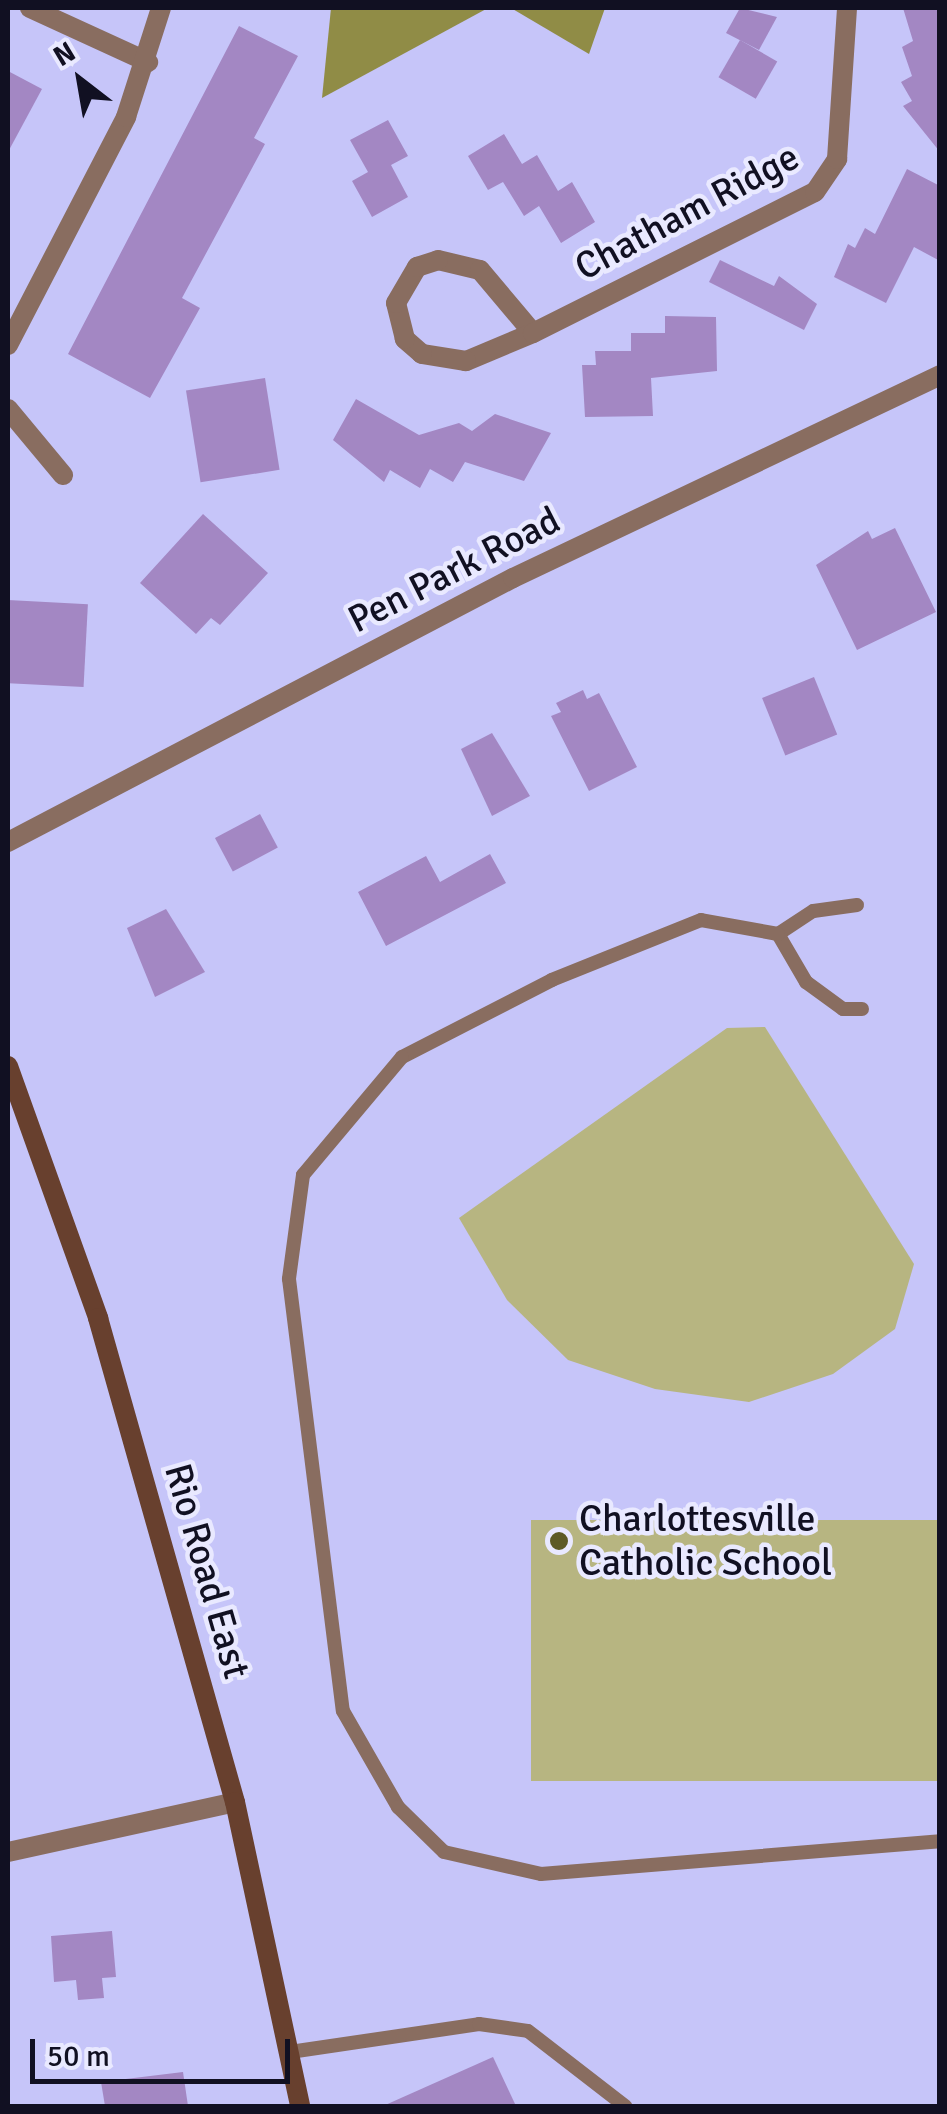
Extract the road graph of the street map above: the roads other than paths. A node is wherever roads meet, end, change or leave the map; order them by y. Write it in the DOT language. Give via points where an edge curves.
graph roads {
  1 [pos="30,8"];
  2 [pos="161,8"];
  3 [pos="847,8"];
  4 [pos="148,62"];
  5 [pos="533,333"];
  6 [pos="8,345"];
  7 [pos="940,375"];
  8 [pos="8,410"];
  9 [pos="63,476"];
  10 [pos="8,842"];
  11 [pos="857,905"];
  12 [pos="778,934"];
  13 [pos="862,1010"];
  14 [pos="8,1066"];
  15 [pos="236,1802"];
  16 [pos="940,1841"];
  17 [pos="8,1852"];
  18 [pos="290,2052"];
  19 [pos="300,2106"];
  20 [pos="624,2106"];
  1 -- 4 [label="street"];
  2 -- 4 [label="street"];
  3 -- 5 [label="street, Chatham Ridge" via="837,158 815,192"];
  4 -- 6 [label="street"];
  5 -- 5 [label="street, Chatham Ridge" via="443,362 405,339 396,303 418,267 460,261 490,279"];
  7 -- 10 [label="street, Pen Park Road" via="513,578"];
  8 -- 9 [label="street"];
  11 -- 12 [label="lane" via="813,912"];
  12 -- 13 [label="lane" via="806,982 842,1009"];
  12 -- 16 [label="lane" via="701,920 552,980 402,1057 303,1175 289,1279 343,1710 398,1807 444,1852 541,1874"];
  14 -- 15 [label="street, Rio Road East" via="98,1318"];
  15 -- 17 [label="street"];
  15 -- 18 [label="street, Rio Road East"];
  18 -- 19 [label="street, Rio Road East"];
  18 -- 20 [label="lane" via="478,2024 528,2031"];
}
